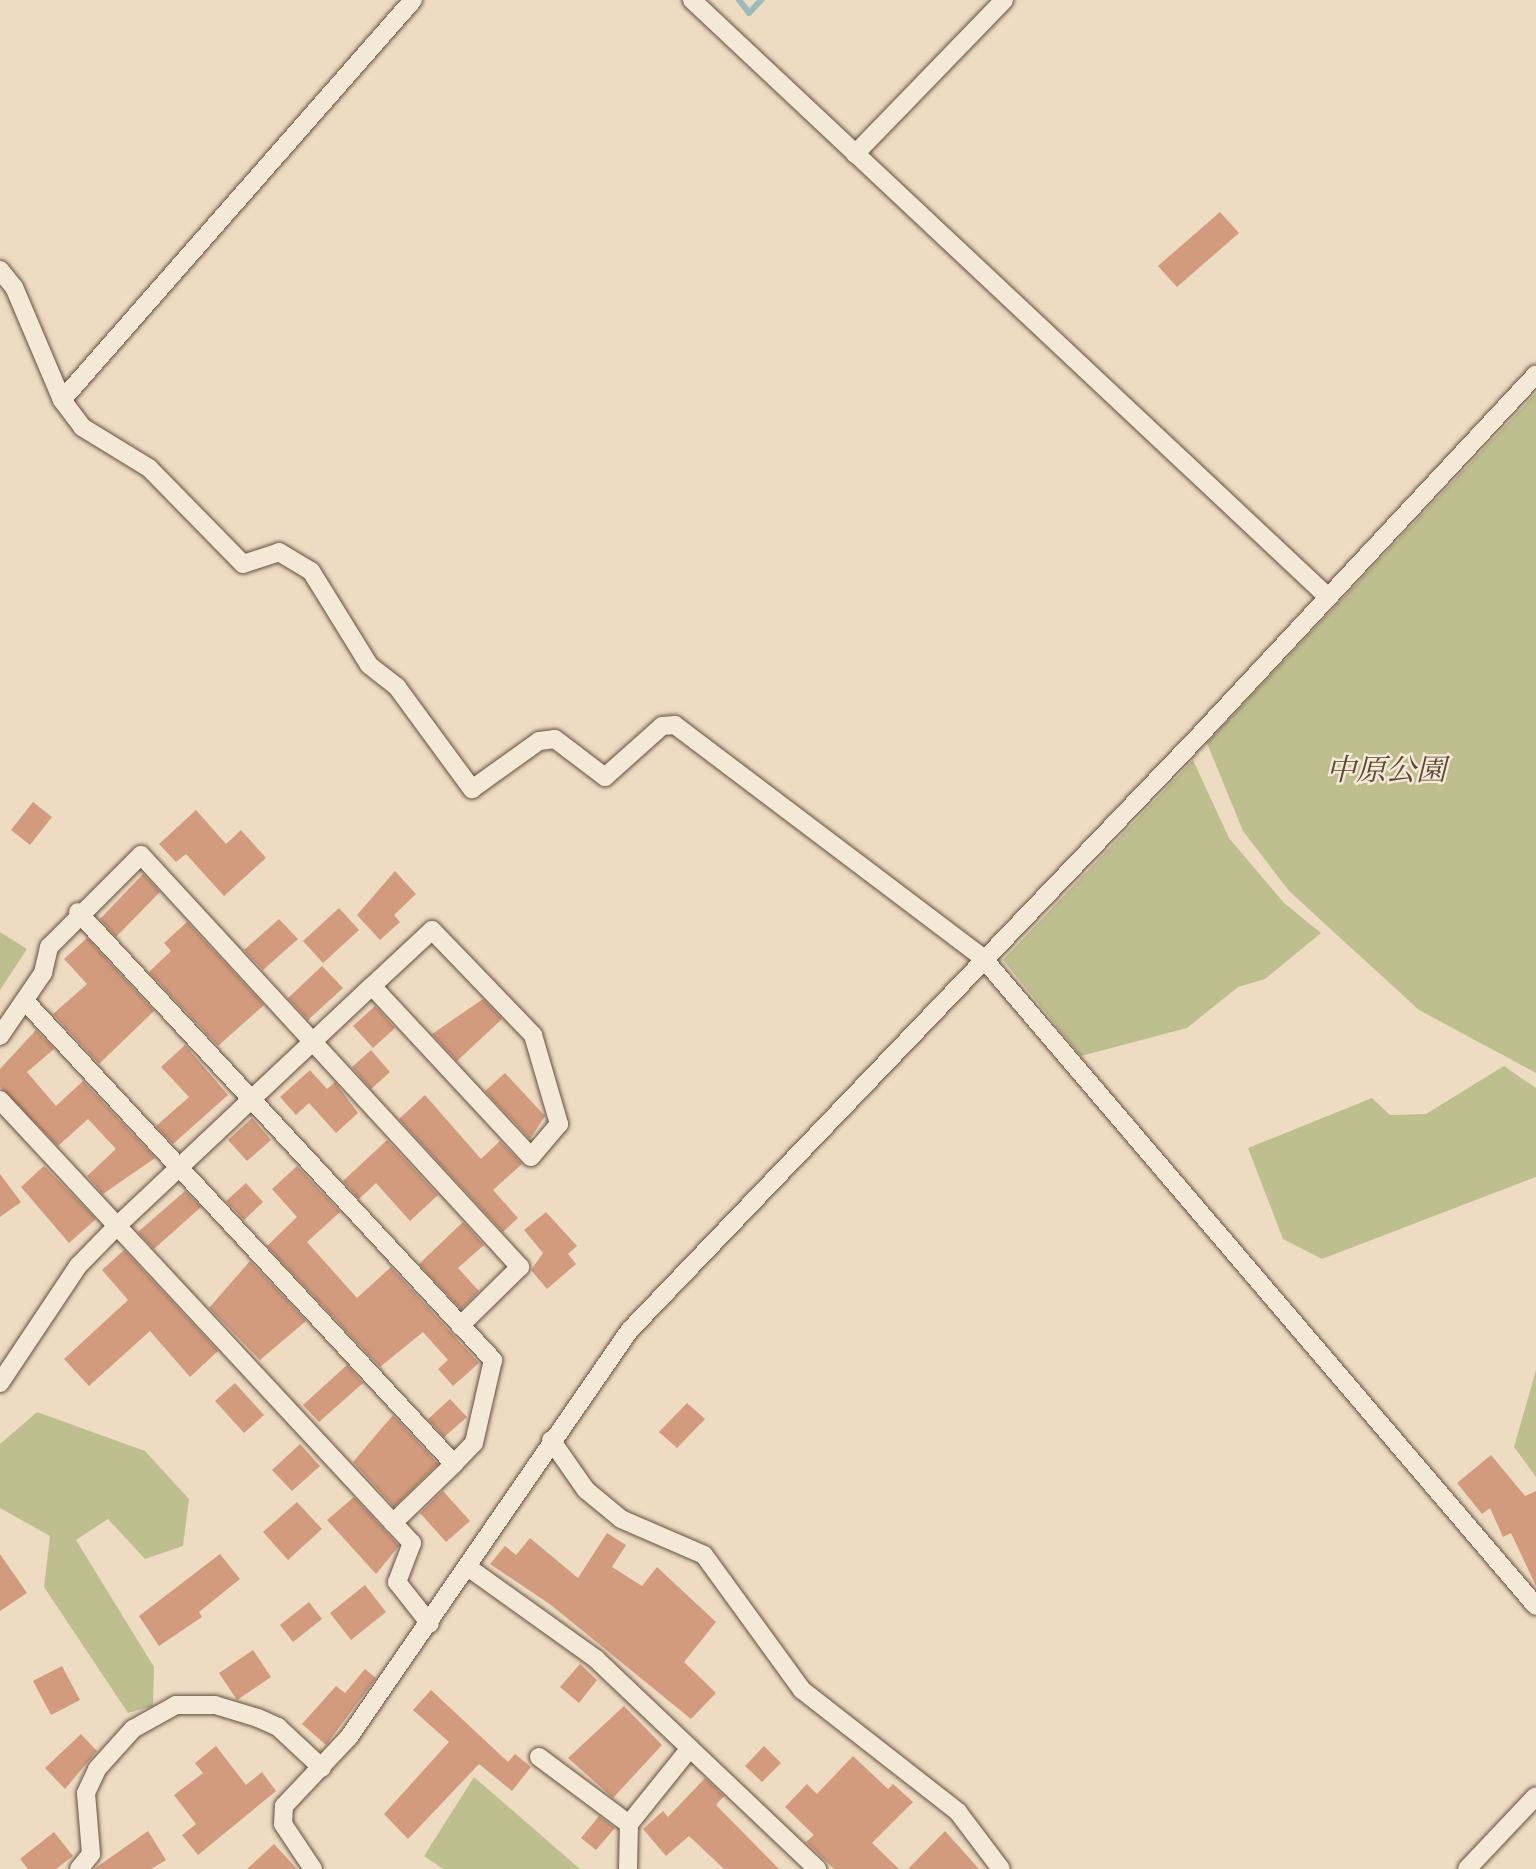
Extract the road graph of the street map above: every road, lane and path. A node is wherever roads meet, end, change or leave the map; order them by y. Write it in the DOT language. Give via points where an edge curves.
graph roads {
  1 [pos="413,0"];
  2 [pos="692,0"];
  3 [pos="1004,0"];
  4 [pos="855,154"];
  5 [pos="0,270"];
  6 [pos="1536,374"];
  7 [pos="62,400"];
  8 [pos="1326,596"];
  9 [pos="78,912"];
  10 [pos="982,957"];
  11 [pos="372,986"];
  12 [pos="25,1001"];
  13 [pos="0,1036"];
  14 [pos="311,1043"];
  15 [pos="0,1100"];
  16 [pos="248,1102"];
  17 [pos="178,1168"];
  18 [pos="117,1226"];
  19 [pos="460,1326"];
  20 [pos="0,1383"];
  21 [pos="551,1440"];
  22 [pos="454,1464"];
  23 [pos="393,1522"];
  24 [pos="469,1568"];
  25 [pos="1536,1606"];
  26 [pos="430,1624"];
  27 [pos="690,1748"];
  28 [pos="539,1756"];
  29 [pos="322,1768"];
  30 [pos="1536,1796"];
  31 [pos="629,1824"];
  32 [pos="79,1869"];
  33 [pos="313,1869"];
  34 [pos="628,1869"];
  35 [pos="817,1869"];
  36 [pos="1001,1869"];
  37 [pos="1467,1869"];
  1 -- 7 [label="street"];
  2 -- 4 [label="street"];
  3 -- 4 [label="street"];
  4 -- 8 [label="street"];
  5 -- 7 [label="street" via="14,287"];
  6 -- 8 [label="street"];
  7 -- 10 [label="street" via="82,427 149,468 243,564 279,552 311,571 369,665 397,687 471,789 539,741 555,739 605,777 662,726 675,725"];
  8 -- 10 [label="street"];
  9 -- 12 [label="street" via="48,947 43,973"];
  9 -- 14 [label="street" via="141,855"];
  9 -- 16 [label="street"];
  10 -- 21 [label="street" via="630,1330"];
  10 -- 25 [label="street"];
  11 -- 11 [label="street" via="432,930 533,1035 559,1124 531,1157"];
  11 -- 14 [label="street"];
  12 -- 13 [label="street"];
  12 -- 17 [label="street"];
  14 -- 16 [label="street"];
  14 -- 19 [label="street" via="520,1267"];
  15 -- 18 [label="street"];
  16 -- 17 [label="street"];
  16 -- 19 [label="street"];
  17 -- 18 [label="street"];
  17 -- 22 [label="street"];
  18 -- 20 [label="street" via="78,1266"];
  18 -- 23 [label="street"];
  19 -- 22 [label="street" via="492,1360 474,1443"];
  21 -- 24 [label="street"];
  21 -- 36 [label="street" via="586,1490 621,1519 704,1555 802,1690 958,1812"];
  22 -- 23 [label="street"];
  23 -- 26 [label="street" via="412,1543 397,1582"];
  24 -- 26 [label="street"];
  24 -- 27 [label="street" via="596,1660"];
  26 -- 29 [label="street"];
  27 -- 31 [label="street"];
  27 -- 35 [label="street"];
  28 -- 31 [label="street"];
  29 -- 32 [label="street" via="278,1727 258,1718 215,1705 176,1705 133,1728 97,1769 86,1793 91,1854"];
  29 -- 33 [label="street" via="284,1806 283,1824"];
  30 -- 37 [label="street"];
  31 -- 34 [label="street"];
}
